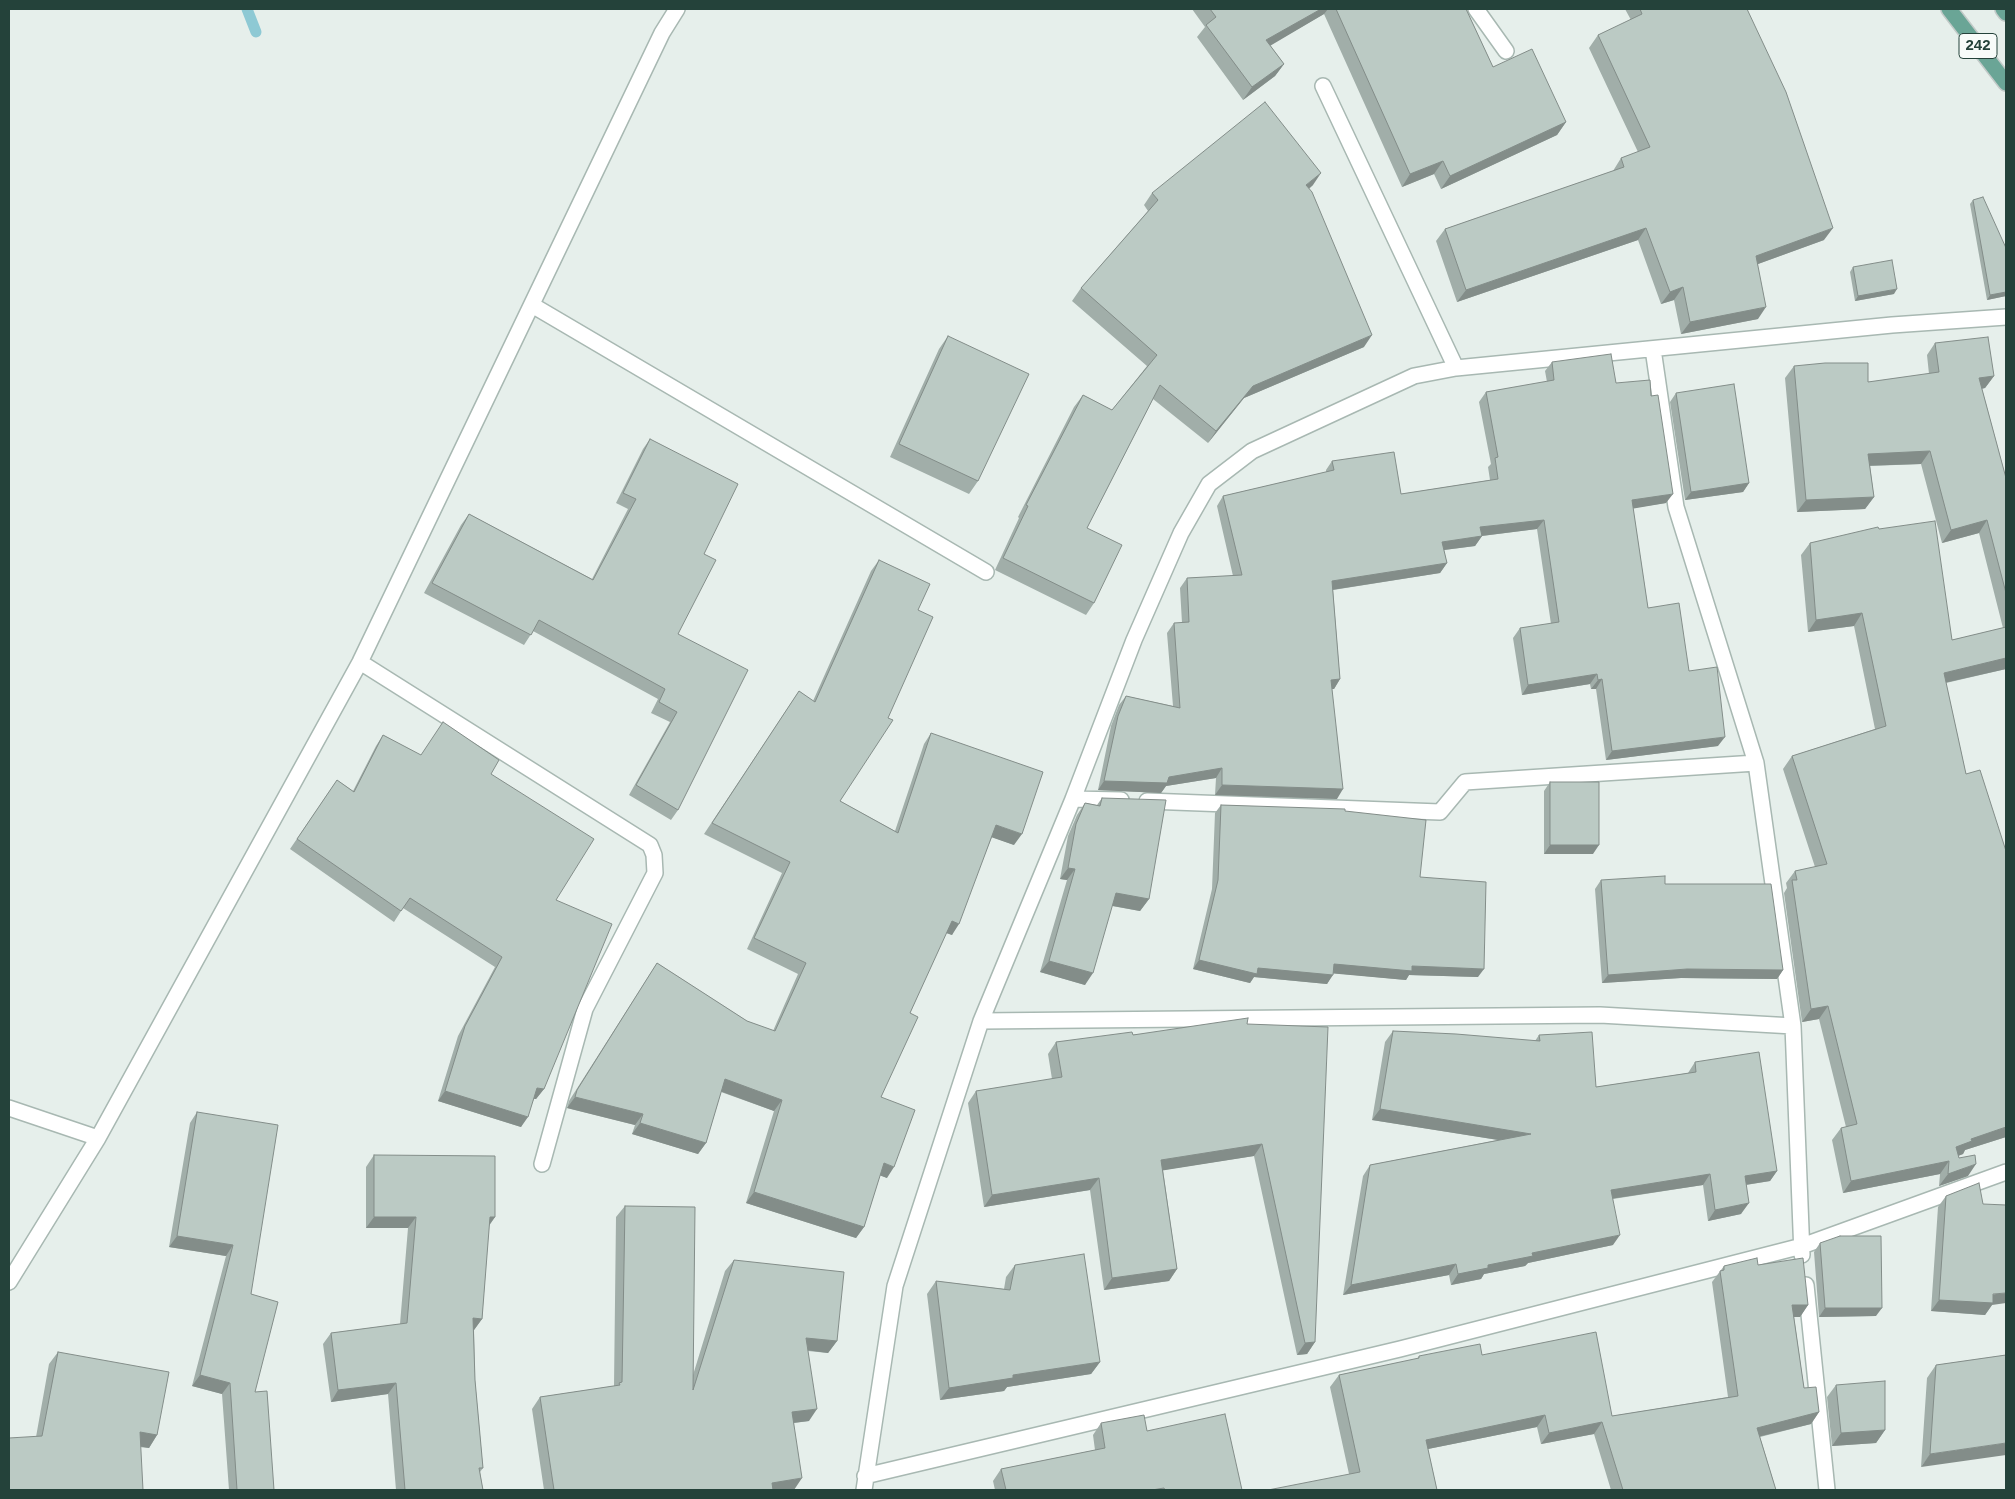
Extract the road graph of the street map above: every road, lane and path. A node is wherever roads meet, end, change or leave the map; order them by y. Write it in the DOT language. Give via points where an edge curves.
graph roads {
  1 [pos="676,9"];
  2 [pos="1476,9"];
  3 [pos="1949,9"];
  4 [pos="2003,9"];
  5 [pos="2006,13"];
  6 [pos="1506,51"];
  7 [pos="2006,83"];
  8 [pos="1323,86"];
  9 [pos="532,305"];
  10 [pos="2006,317"];
  11 [pos="1653,349"];
  12 [pos="1456,368"];
  13 [pos="986,572"];
  14 [pos="360,662"];
  15 [pos="1756,763"];
  16 [pos="1073,799"];
  17 [pos="981,1021"];
  18 [pos="1793,1026"];
  19 [pos="9,1108"];
  20 [pos="98,1138"];
  21 [pos="542,1164"];
  22 [pos="2006,1172"];
  23 [pos="1802,1246"];
  24 [pos="9,1282"];
  25 [pos="864,1483"];
  26 [pos="1827,1490"];
  1 -- 9 [label="street"];
  2 -- 6 [label="street"];
  3 -- 7 [label="main road, 242"];
  4 -- 5 [label="main road"];
  8 -- 12 [label="street"];
  9 -- 13 [label="street"];
  9 -- 14 [label="street"];
  10 -- 11 [label="street"];
  11 -- 12 [label="street"];
  11 -- 15 [label="street" via="1676,507"];
  12 -- 16 [label="street" via="1414,376 1252,450 1209,484 1181,533 1134,640"];
  14 -- 20 [label="street"];
  14 -- 21 [label="street" via="650,845 654,855 655,873 585,1009"];
  15 -- 16 [label="street" via="1465,782 1440,812"];
  15 -- 18 [label="street"];
  16 -- 17 [label="street"];
  17 -- 18 [label="street" via="1600,1015"];
  17 -- 25 [label="street" via="895,1286"];
  18 -- 23 [label="street"];
  19 -- 20 [label="street"];
  20 -- 24 [label="street"];
  22 -- 23 [label="street"];
  23 -- 25 [label="street"];
  23 -- 26 [label="street"];
}
